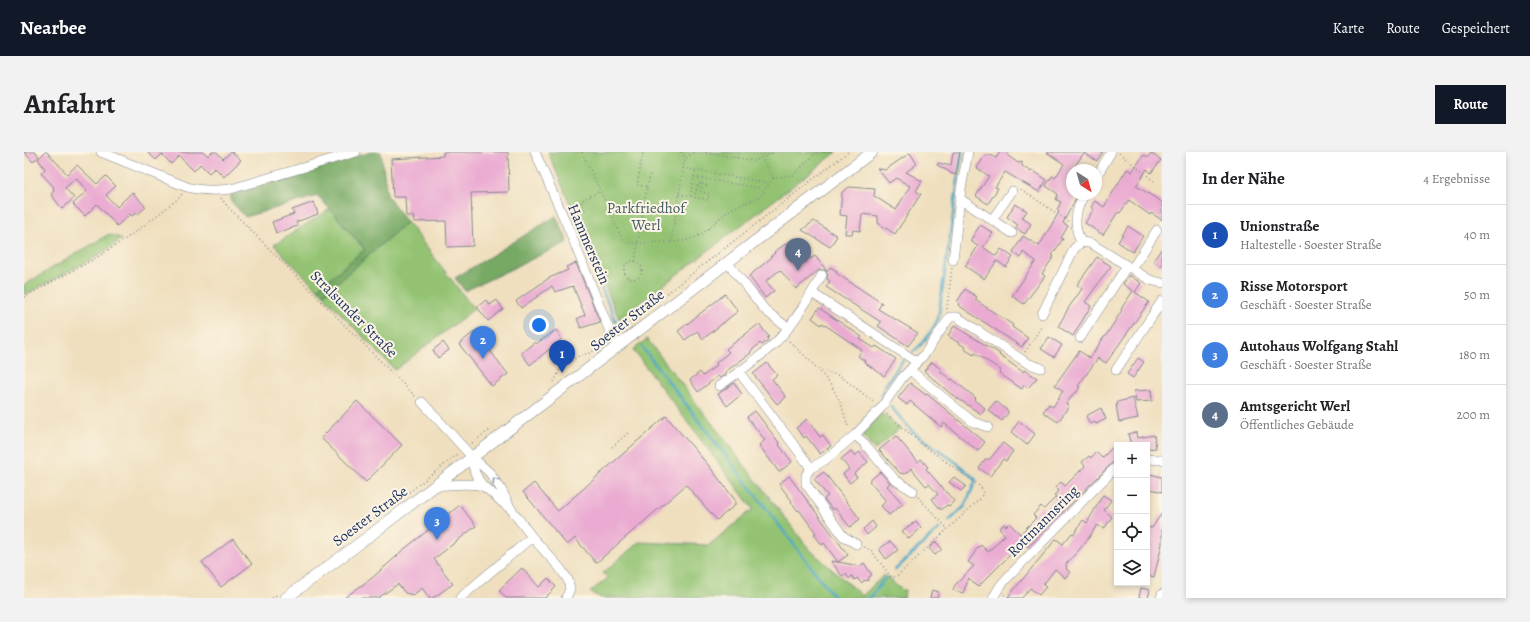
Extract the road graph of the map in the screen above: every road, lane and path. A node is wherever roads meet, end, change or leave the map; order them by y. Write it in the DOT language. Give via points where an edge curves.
graph roads {
  1 [pos="101,152"];
  2 [pos="356,152"];
  3 [pos="535,152"];
  4 [pos="582,152"];
  5 [pos="643,152"];
  6 [pos="681,152"];
  7 [pos="695,152"];
  8 [pos="706,152"];
  9 [pos="739,152"];
  10 [pos="775,152"];
  11 [pos="818,152"];
  12 [pos="848,152"];
  13 [pos="872,152"];
  14 [pos="968,152"];
  15 [pos="1111,152"];
  16 [pos="1117,152"];
  17 [pos="685,158"];
  18 [pos="737,158"];
  19 [pos="762,158"];
  20 [pos="1102,167"];
  21 [pos="683,168"];
  22 [pos="695,170"];
  23 [pos="651,172"];
  24 [pos="694,177"];
  25 [pos="773,178"];
  26 [pos="1154,181"];
  27 [pos="702,184"];
  28 [pos="769,184"];
  29 [pos="708,186"];
  30 [pos="647,187"];
  31 [pos="187,188"];
  32 [pos="691,188"];
  33 [pos="696,189"];
  34 [pos="765,189"];
  35 [pos="216,191"];
  36 [pos="600,191"];
  37 [pos="1012,191"];
  38 [pos="679,194"];
  39 [pos="695,194"];
  40 [pos="690,196"];
  41 [pos="960,199"];
  42 [pos="1082,200"];
  43 [pos="585,210"];
  44 [pos="992,220"];
  45 [pos="1076,226"];
  46 [pos="1157,230"];
  47 [pos="1012,233"];
  48 [pos="639,242"];
  49 [pos="671,242"];
  50 [pos="1081,242"];
  51 [pos="953,260"];
  52 [pos="635,262"];
  53 [pos="727,262"];
  54 [pos="1130,267"];
  55 [pos="822,275"];
  56 [pos="1162,283"];
  57 [pos="812,292"];
  58 [pos="24,297"];
  59 [pos="1162,301"];
  60 [pos="1042,314"];
  61 [pos="950,317"];
  62 [pos="786,332"];
  63 [pos="1080,338"];
  64 [pos="615,341"];
  65 [pos="1020,358"];
  66 [pos="917,362"];
  67 [pos="1041,368"];
  68 [pos="818,369"];
  69 [pos="910,370"];
  70 [pos="1116,370"];
  71 [pos="739,372"];
  72 [pos="549,385"];
  73 [pos="719,386"];
  74 [pos="422,402"];
  75 [pos="880,408"];
  76 [pos="988,427"];
  77 [pos="490,430"];
  78 [pos="629,432"];
  79 [pos="855,435"];
  80 [pos="612,447"];
  81 [pos="469,453"];
  82 [pos="1150,459"];
  83 [pos="1162,460"];
  84 [pos="812,468"];
  85 [pos="1114,469"];
  86 [pos="434,486"];
  87 [pos="483,486"];
  88 [pos="913,491"];
  89 [pos="511,509"];
  90 [pos="364,526"];
  91 [pos="948,529"];
  92 [pos="532,537"];
  93 [pos="856,544"];
  94 [pos="1162,594"];
  95 [pos="282,596"];
  96 [pos="272,598"];
  97 [pos="460,598"];
  98 [pos="566,598"];
  99 [pos="994,598"];
  100 [pos="1161,598"];
  1 -- 31 [label="street"];
  2 -- 35 [label="street" via="231,189"];
  3 -- 64 [label="street, Hammerstein"];
  4 -- 36 [label="path"];
  5 -- 30 [label="path" via="637,185"];
  6 -- 17 [label="path"];
  7 -- 17 [label="path"];
  8 -- 18 [label="path"];
  9 -- 18 [label="path"];
  10 -- 19 [label="path"];
  11 -- 25 [label="path" via="793,175"];
  12 -- 64 [label="path"];
  13 -- 53 [label="main road, Soester Straße"];
  14 -- 41 [label="street"];
  15 -- 20 [label="street"];
  16 -- 26 [label="path"];
  17 -- 21 [label="path"];
  18 -- 19 [label="path" via="754,161"];
  19 -- 25 [label="path"];
  21 -- 22 [label="path"];
  21 -- 38 [label="path"];
  22 -- 24 [label="path"];
  22 -- 28 [label="path"];
  23 -- 30 [label="path"];
  24 -- 32 [label="path"];
  24 -- 34 [label="path"];
  25 -- 28 [label="path"];
  27 -- 29 [label="path"];
  27 -- 33 [label="path" via="698,184"];
  27 -- 40 [label="path" via="701,192 709,194 708,200"];
  28 -- 34 [label="path"];
  30 -- 48 [label="path"];
  31 -- 35 [label="street"];
  31 -- 58 [label="path" via="178,199 130,236"];
  32 -- 33 [label="path"];
  32 -- 40 [label="path"];
  33 -- 39 [label="path"];
  34 -- 49 [label="path" via="760,197 727,212 696,237 683,242"];
  35 -- 74 [label="path, Stralsunder Straße" via="228,207"];
  36 -- 43 [label="path" via="581,200"];
  36 -- 48 [label="path" via="622,238 627,243"];
  37 -- 44 [label="street"];
  37 -- 45 [label="path" via="1017,186"];
  38 -- 40 [label="path"];
  38 -- 49 [label="path"];
  41 -- 44 [label="street"];
  41 -- 51 [label="street"];
  42 -- 45 [label="street" via="1076,214"];
  44 -- 47 [label="street"];
  45 -- 50 [label="street"];
  46 -- 54 [label="street"];
  48 -- 49 [label="path"];
  48 -- 52 [label="path"];
  50 -- 54 [label="street" via="1092,244"];
  50 -- 60 [label="street" via="1074,249"];
  51 -- 61 [label="path" via="946,307"];
  52 -- 52 [label="path" via="640,265 641,273 632,279 627,277 624,269 627,264"];
  53 -- 62 [label="street"];
  53 -- 64 [label="main road, Soester Straße"];
  54 -- 56 [label="street" via="1150,280"];
  54 -- 63 [label="street"];
  55 -- 57 [label="street"];
  57 -- 62 [label="street"];
  57 -- 66 [label="street"];
  59 -- 70 [label="street"];
  60 -- 65 [label="path" via="1042,326"];
  61 -- 65 [label="street" via="956,317"];
  61 -- 66 [label="street"];
  62 -- 68 [label="path"];
  62 -- 71 [label="street" via="775,344"];
  64 -- 72 [label="path" via="591,353 580,355 560,369 555,381"];
  64 -- 81 [label="main road, Soester Straße"];
  65 -- 67 [label="street"];
  66 -- 69 [label="street"];
  68 -- 75 [label="path" via="840,376"];
  68 -- 79 [label="path" via="836,393 848,425"];
  69 -- 75 [label="street"];
  69 -- 76 [label="street" via="973,422"];
  71 -- 73 [label="street"];
  71 -- 84 [label="street"];
  74 -- 81 [label="street"];
  75 -- 79 [label="street"];
  75 -- 91 [label="path" via="923,445 981,487 983,492 980,499"];
  77 -- 81 [label="path"];
  78 -- 80 [label="path"];
  79 -- 84 [label="street"];
  79 -- 88 [label="street" via="895,480"];
  81 -- 86 [label="main road, Soester Straße"];
  81 -- 87 [label="street" via="475,476"];
  89 -- 81 [label="street, one-way" via="495,480"];
  81 -- 90 [label="path"];
  82 -- 83 [label="street"];
  84 -- 93 [label="street" via="806,475 806,484 844,536"];
  85 -- 99 [label="street, Rottmannsring" via="1008,577"];
  86 -- 87 [label="street"];
  86 -- 95 [label="main road, Soester Straße" via="364,540"];
  87 -- 89 [label="street" via="498,501"];
  88 -- 91 [label="path"];
  89 -- 92 [label="street"];
  91 -- 93 [label="path" via="896,577 891,577 871,550"];
  92 -- 97 [label="street"];
  92 -- 98 [label="street" via="568,580 570,589"];
  94 -- 100 [label="street"];
  95 -- 96 [label="path"];
}
